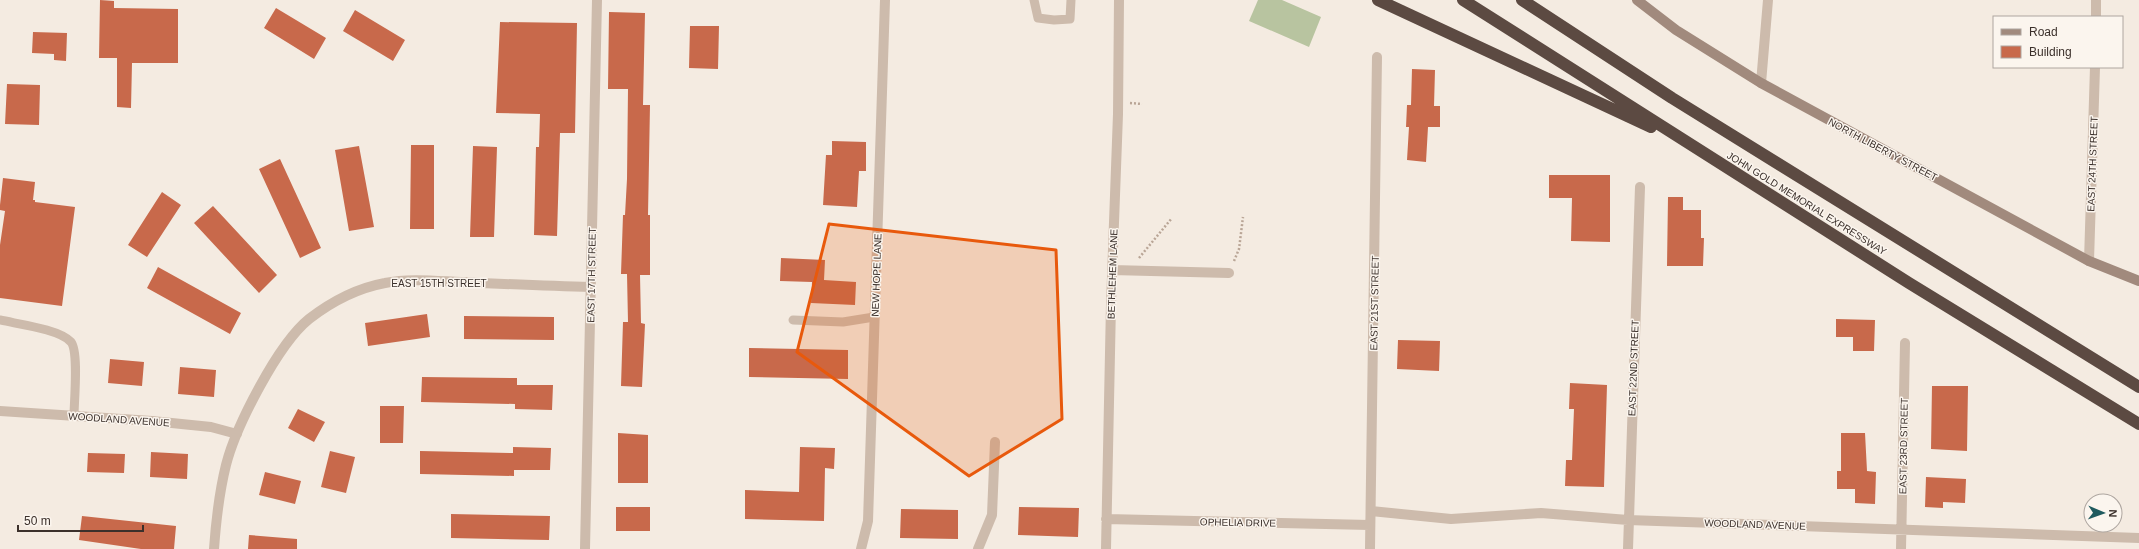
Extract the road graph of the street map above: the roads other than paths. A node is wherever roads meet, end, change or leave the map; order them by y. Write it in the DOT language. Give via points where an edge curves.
graph roads {
  1 [pos="597,0"];
  2 [pos="885,0"];
  3 [pos="1034,0"];
  4 [pos="1071,0"];
  5 [pos="1119,0"];
  6 [pos="1378,0"];
  7 [pos="1463,0"];
  8 [pos="1522,0"];
  9 [pos="1637,0"];
  10 [pos="1768,0"];
  11 [pos="2096,0"];
  12 [pos="2096,16"];
  13 [pos="1377,57"];
  14 [pos="2095,68"];
  15 [pos="1761,83"];
  16 [pos="1695,147"];
  17 [pos="1640,187"];
  18 [pos="2089,261"];
  19 [pos="1112,270"];
  20 [pos="1229,273"];
  21 [pos="2139,281"];
  22 [pos="591,287"];
  23 [pos="874,317"];
  24 [pos="0,320"];
  25 [pos="793,320"];
  26 [pos="1905,343"];
  27 [pos="2139,387"];
  28 [pos="0,411"];
  29 [pos="74,416"];
  30 [pos="2139,424"];
  31 [pos="237,434"];
  32 [pos="995,442"];
  33 [pos="1371,511"];
  34 [pos="1106,519"];
  35 [pos="1628,520"];
  36 [pos="1370,525"];
  37 [pos="1901,530"];
  38 [pos="2139,538"];
  39 [pos="214,549"];
  40 [pos="585,549"];
  41 [pos="861,549"];
  42 [pos="978,549"];
  43 [pos="1106,549"];
  44 [pos="1370,549"];
  45 [pos="1628,549"];
  46 [pos="1900,549"];
  1 -- 22 [label="street, EAST 17TH STREET"];
  2 -- 23 [label="street, NEW HOPE LANE"];
  3 -- 4 [label="lane" via="1038,18 1054,20 1070,19"];
  5 -- 19 [label="street, BETHLEHEM LANE"];
  6 -- 16 [label="highway"];
  7 -- 16 [label="highway, JOHN GOLD MEMORIAL EXPRESSWAY"];
  8 -- 27 [label="highway, JOHN GOLD MEMORIAL EXPRESSWAY" via="1672,98"];
  9 -- 15 [label="main road, NORTH LIBERTY STREET" via="1676,30"];
  10 -- 15 [label="street"];
  11 -- 12 [label="street"];
  13 -- 33 [label="street, EAST 21ST STREET"];
  14 -- 18 [label="street, EAST 24TH STREET"];
  15 -- 18 [label="main road, NORTH LIBERTY STREET"];
  16 -- 30 [label="highway, JOHN GOLD MEMORIAL EXPRESSWAY" via="1909,283"];
  17 -- 35 [label="street, EAST 22ND STREET"];
  18 -- 21 [label="main road, NORTH LIBERTY STREET"];
  19 -- 20 [label="street"];
  19 -- 34 [label="street, BETHLEHEM LANE"];
  22 -- 31 [label="street, EAST 15TH STREET" via="425,281 386,283 346,296 309,320 284,347"];
  22 -- 40 [label="street, EAST 17TH STREET"];
  23 -- 25 [label="lane" via="843,322"];
  23 -- 41 [label="street, NEW HOPE LANE" via="868,521"];
  24 -- 29 [label="lane" via="61,335 71,342 75,356"];
  26 -- 37 [label="street, EAST 23RD STREET"];
  28 -- 29 [label="street, WOODLAND AVENUE"];
  29 -- 31 [label="street, WOODLAND AVENUE" via="211,427"];
  31 -- 39 [label="street, EAST 15TH STREET" via="225,472 217,513"];
  32 -- 42 [label="street" via="992,515"];
  33 -- 35 [label="street, WOODLAND AVENUE" via="1451,519 1541,513"];
  33 -- 36 [label="street, EAST 21ST STREET"];
  34 -- 36 [label="street, OPHELIA DRIVE"];
  34 -- 43 [label="street, BETHLEHEM LANE"];
  35 -- 37 [label="street, WOODLAND AVENUE"];
  35 -- 45 [label="street, EAST 22ND STREET"];
  36 -- 44 [label="street, EAST 21ST STREET"];
  37 -- 38 [label="street, WOODLAND AVENUE"];
  37 -- 46 [label="street, EAST 23RD STREET"];
}
